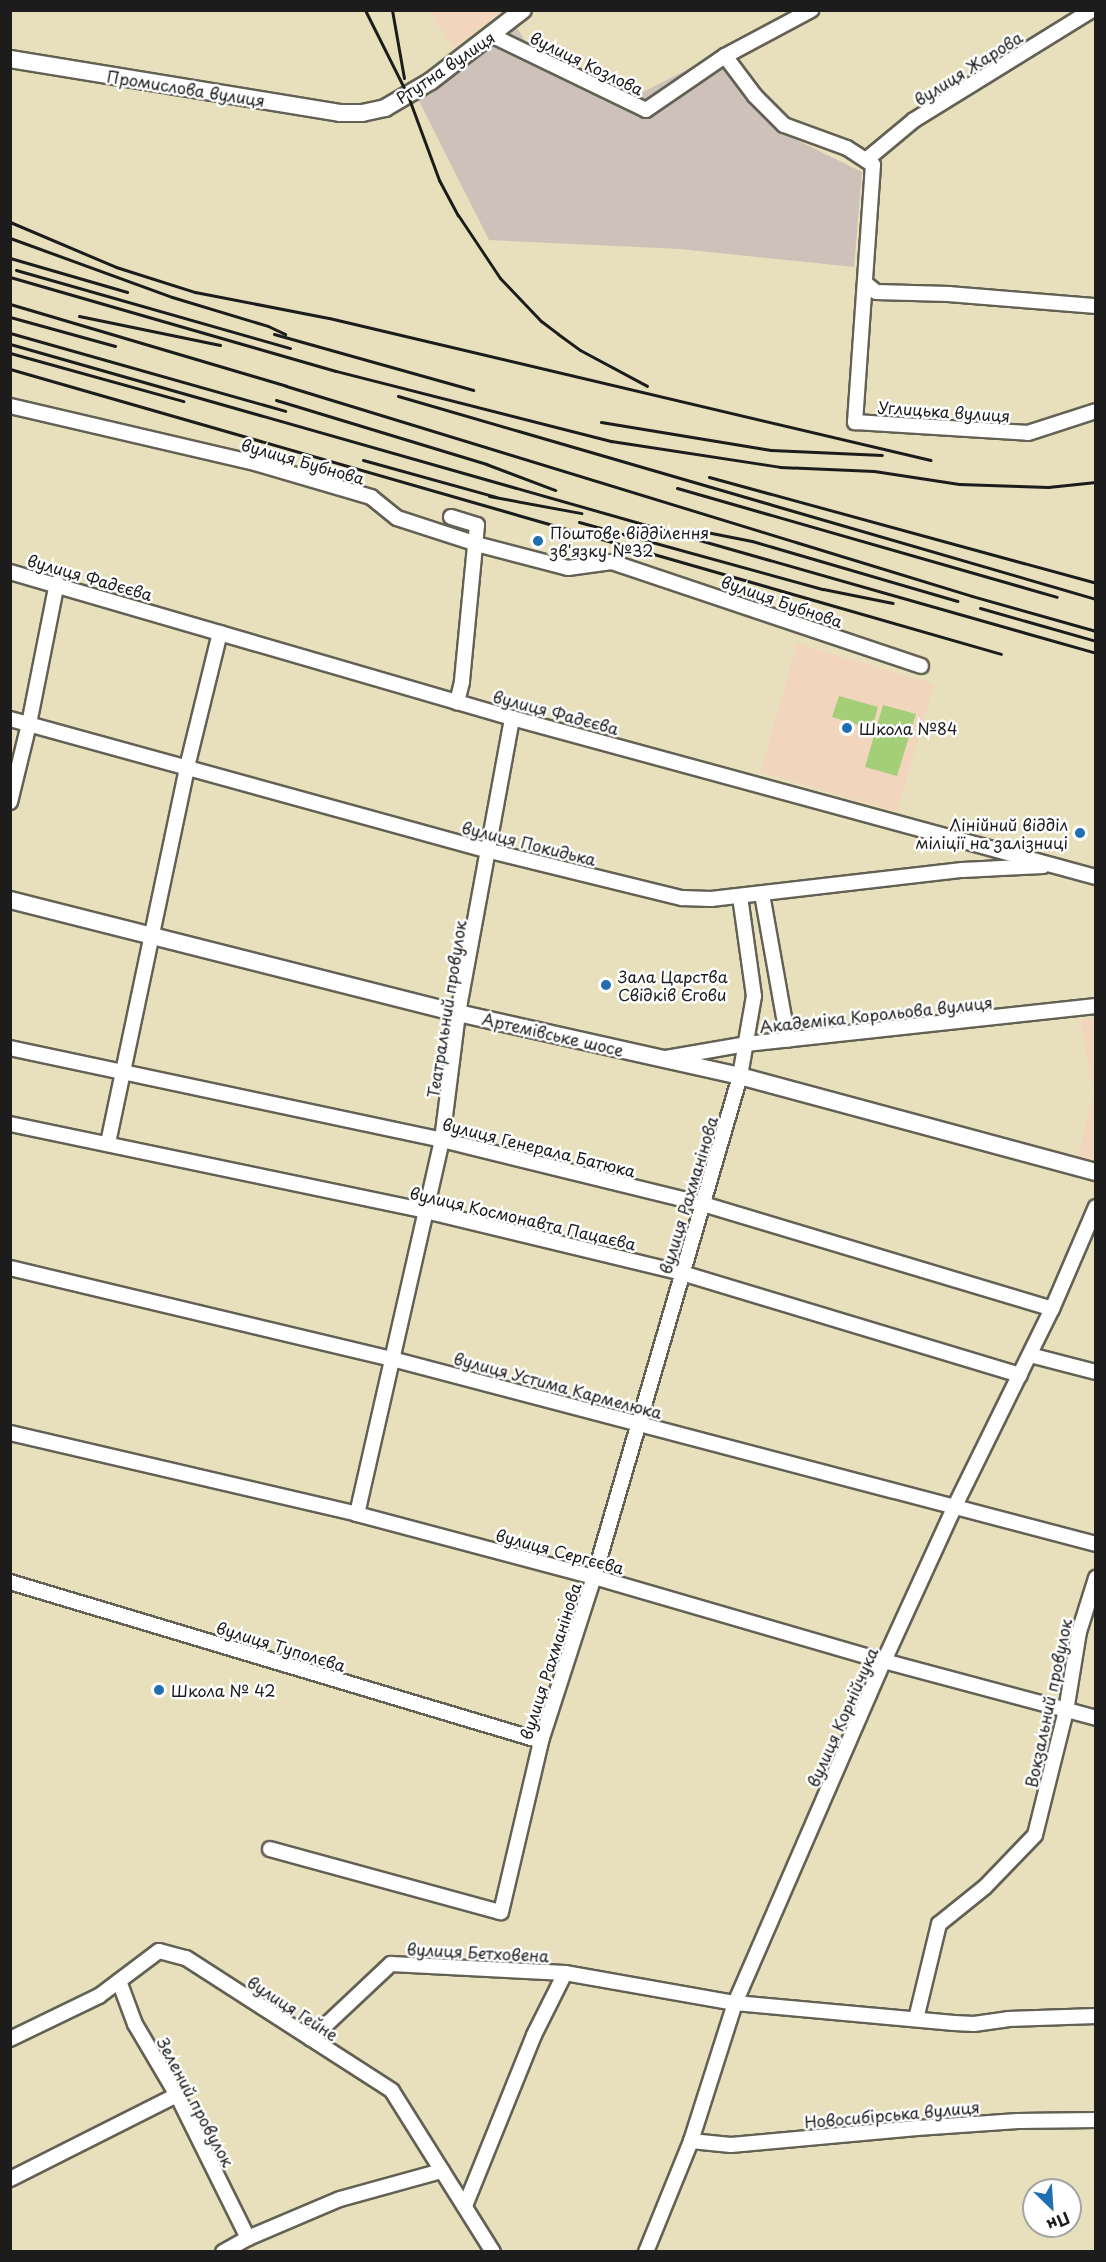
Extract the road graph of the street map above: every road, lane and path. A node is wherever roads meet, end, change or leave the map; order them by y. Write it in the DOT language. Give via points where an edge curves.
graph roads {
  1 [pos="523,10"];
  2 [pos="811,10"];
  3 [pos="1092,10"];
  4 [pos="493,36"];
  5 [pos="725,56"];
  6 [pos="10,59"];
  7 [pos="362,113"];
  8 [pos="870,163"];
  9 [pos="865,283"];
  10 [pos="1095,306"];
  11 [pos="10,406"];
  12 [pos="1095,411"];
  13 [pos="451,517"];
  14 [pos="474,543"];
  15 [pos="10,572"];
  16 [pos="57,583"];
  17 [pos="220,633"];
  18 [pos="921,666"];
  19 [pos="457,702"];
  20 [pos="512,718"];
  21 [pos="10,719"];
  22 [pos="29,724"];
  23 [pos="187,767"];
  24 [pos="10,802"];
  25 [pos="490,851"];
  26 [pos="1051,865"];
  27 [pos="1095,877"];
  28 [pos="762,894"];
  29 [pos="740,897"];
  30 [pos="10,900"];
  31 [pos="150,936"];
  32 [pos="1095,1006"];
  33 [pos="458,1013"];
  34 [pos="788,1040"];
  35 [pos="746,1044"];
  36 [pos="10,1048"];
  37 [pos="660,1059"];
  38 [pos="123,1074"];
  39 [pos="740,1076"];
  40 [pos="10,1124"];
  41 [pos="442,1140"];
  42 [pos="108,1143"];
  43 [pos="1095,1173"];
  44 [pos="703,1204"];
  45 [pos="1095,1207"];
  46 [pos="426,1211"];
  47 [pos="10,1268"];
  48 [pos="682,1273"];
  49 [pos="1052,1310"];
  50 [pos="1030,1355"];
  51 [pos="392,1359"];
  52 [pos="1095,1372"];
  53 [pos="1020,1375"];
  54 [pos="640,1423"];
  55 [pos="10,1433"];
  56 [pos="954,1508"];
  57 [pos="357,1514"];
  58 [pos="1095,1544"];
  59 [pos="594,1577"];
  60 [pos="1095,1578"];
  61 [pos="10,1582"];
  62 [pos="884,1661"];
  63 [pos="1066,1711"];
  64 [pos="1095,1718"];
  65 [pos="541,1741"];
  66 [pos="270,1849"];
  67 [pos="565,1973"];
  68 [pos="119,1981"];
  69 [pos="735,2002"];
  70 [pos="1095,2016"];
  71 [pos="916,2019"];
  72 [pos="10,2039"];
  73 [pos="311,2039"];
  74 [pos="177,2095"];
  75 [pos="1095,2120"];
  76 [pos="691,2141"];
  77 [pos="442,2171"];
  78 [pos="10,2179"];
  79 [pos="465,2206"];
  80 [pos="248,2238"];
  81 [pos="223,2252"];
  82 [pos="493,2252"];
  83 [pos="646,2252"];
  1 -- 4 [label="main road, Ртутна вулиця"];
  2 -- 5 [label="street"];
  3 -- 8 [label="street, вулиця Жарова" via="914,120"];
  4 -- 5 [label="street, вулиця Козлова" via="646,110"];
  4 -- 7 [label="main road, Ртутна вулиця" via="408,96 385,108"];
  5 -- 8 [label="street" via="754,96 784,125 847,148"];
  6 -- 7 [label="main road, Промислова вулиця" via="340,113"];
  8 -- 9 [label="street, Углицька вулиця"];
  9 -- 10 [label="street" via="876,292"];
  9 -- 12 [label="street, Углицька вулиця" via="855,422 1028,433"];
  11 -- 14 [label="street, вулиця Бубнова" via="255,464 350,491 371,498 397,518"];
  13 -- 14 [label="street" via="477,525"];
  14 -- 18 [label="street, вулиця Бубнова" via="568,568 612,562"];
  14 -- 19 [label="street"];
  15 -- 16 [label="street, вулиця Фадєєва"];
  16 -- 17 [label="street, вулиця Фадєєва"];
  16 -- 22 [label="street"];
  17 -- 19 [label="street, вулиця Фадєєва"];
  17 -- 23 [label="street"];
  19 -- 20 [label="street, вулиця Фадєєва"];
  20 -- 25 [label="street, Театральний провулок"];
  20 -- 26 [label="street, вулиця Фадєєва"];
  21 -- 22 [label="street, вулиця Покидька"];
  22 -- 23 [label="street, вулиця Покидька"];
  22 -- 24 [label="street"];
  23 -- 25 [label="street, вулиця Покидька"];
  23 -- 31 [label="street"];
  25 -- 29 [label="street, вулиця Покидька" via="682,898"];
  25 -- 33 [label="street, Театральний провулок"];
  26 -- 27 [label="street, вулиця Фадєєва"];
  26 -- 28 [label="street, вулиця Покидька" via="962,870"];
  28 -- 29 [label="street, вулиця Покидька"];
  28 -- 34 [label="street"];
  29 -- 35 [label="street, вулиця Рахманінова" via="754,996"];
  30 -- 31 [label="main road, Артемівське шосе"];
  31 -- 33 [label="main road, Артемівське шосе"];
  31 -- 38 [label="street"];
  32 -- 34 [label="street, Академіка Корольова вулиця"];
  33 -- 37 [label="main road, Артемівське шосе"];
  33 -- 41 [label="street, Театральний провулок"];
  34 -- 35 [label="street, Академіка Корольова вулиця"];
  35 -- 37 [label="street, Академіка Корольова вулиця"];
  35 -- 39 [label="street, вулиця Рахманінова"];
  36 -- 38 [label="street, вулиця Генерала Батюка"];
  37 -- 39 [label="main road, Артемівське шосе"];
  38 -- 41 [label="street, вулиця Генерала Батюка"];
  38 -- 42 [label="street"];
  39 -- 43 [label="main road, Артемівське шосе"];
  39 -- 44 [label="street, вулиця Рахманінова"];
  40 -- 42 [label="street, вулиця Космонавта Пацаєва"];
  41 -- 44 [label="street, вулиця Генерала Батюка"];
  41 -- 46 [label="street, Театральний провулок"];
  42 -- 46 [label="street, вулиця Космонавта Пацаєва"];
  44 -- 48 [label="street, вулиця Рахманінова"];
  44 -- 49 [label="street, вулиця Генерала Батюка"];
  45 -- 49 [label="street, вулиця Корнійчука"];
  46 -- 48 [label="street, вулиця Космонавта Пацаєва"];
  46 -- 51 [label="street, Театральний провулок"];
  47 -- 51 [label="street, вулиця Устима Кармелюка"];
  48 -- 53 [label="street, вулиця Космонавта Пацаєва"];
  48 -- 54 [label="street, вулиця Рахманінова"];
  49 -- 50 [label="street, вулиця Корнійчука"];
  50 -- 52 [label="street"];
  50 -- 53 [label="street, вулиця Корнійчука"];
  51 -- 54 [label="street, вулиця Устима Кармелюка"];
  51 -- 57 [label="street, Театральний провулок"];
  53 -- 56 [label="street, вулиця Корнійчука"];
  54 -- 56 [label="street, вулиця Устима Кармелюка"];
  54 -- 59 [label="street, вулиця Рахманінова"];
  55 -- 57 [label="street, вулиця Сергєєва"];
  56 -- 58 [label="street, вулиця Устима Кармелюка"];
  56 -- 62 [label="street, вулиця Корнійчука"];
  57 -- 59 [label="street, вулиця Сергєєва"];
  59 -- 62 [label="street, вулиця Сергєєва"];
  59 -- 65 [label="street, вулиця Рахманінова"];
  60 -- 63 [label="street, Вокзальний провулок" via="1073,1660"];
  61 -- 65 [label="street, вулиця Туполєва"];
  62 -- 63 [label="street, вулиця Сергєєва"];
  62 -- 69 [label="street, вулиця Корнійчука"];
  63 -- 64 [label="street, вулиця Сергєєва"];
  63 -- 71 [label="street, Вокзальний провулок" via="1035,1835 985,1887 939,1924"];
  65 -- 66 [label="street, вулиця Рахманінова" via="501,1912"];
  67 -- 69 [label="street, вулиця Бетховена"];
  67 -- 73 [label="street, вулиця Бетховена" via="391,1964"];
  67 -- 79 [label="street" via="534,2035"];
  68 -- 72 [label="street, вулиця Гейне" via="99,1996"];
  68 -- 73 [label="street, вулиця Гейне" via="159,1951 186,1958"];
  68 -- 74 [label="street, Зелений провулок" via="135,2024"];
  69 -- 71 [label="street, вулиця Бетховена"];
  69 -- 76 [label="street, вулиця Корнійчука"];
  70 -- 71 [label="street, вулиця Бетховена" via="974,2024"];
  73 -- 77 [label="street, вулиця Гейне" via="392,2091"];
  74 -- 78 [label="street"];
  74 -- 80 [label="street, Зелений провулок"];
  75 -- 76 [label="street, Новосибірська вулиця" via="939,2126 731,2145"];
  76 -- 83 [label="street, вулиця Корнійчука"];
  77 -- 79 [label="street, вулиця Гейне"];
  77 -- 80 [label="street" via="340,2199"];
  79 -- 82 [label="street, вулиця Гейне"];
  80 -- 81 [label="street"];
}
